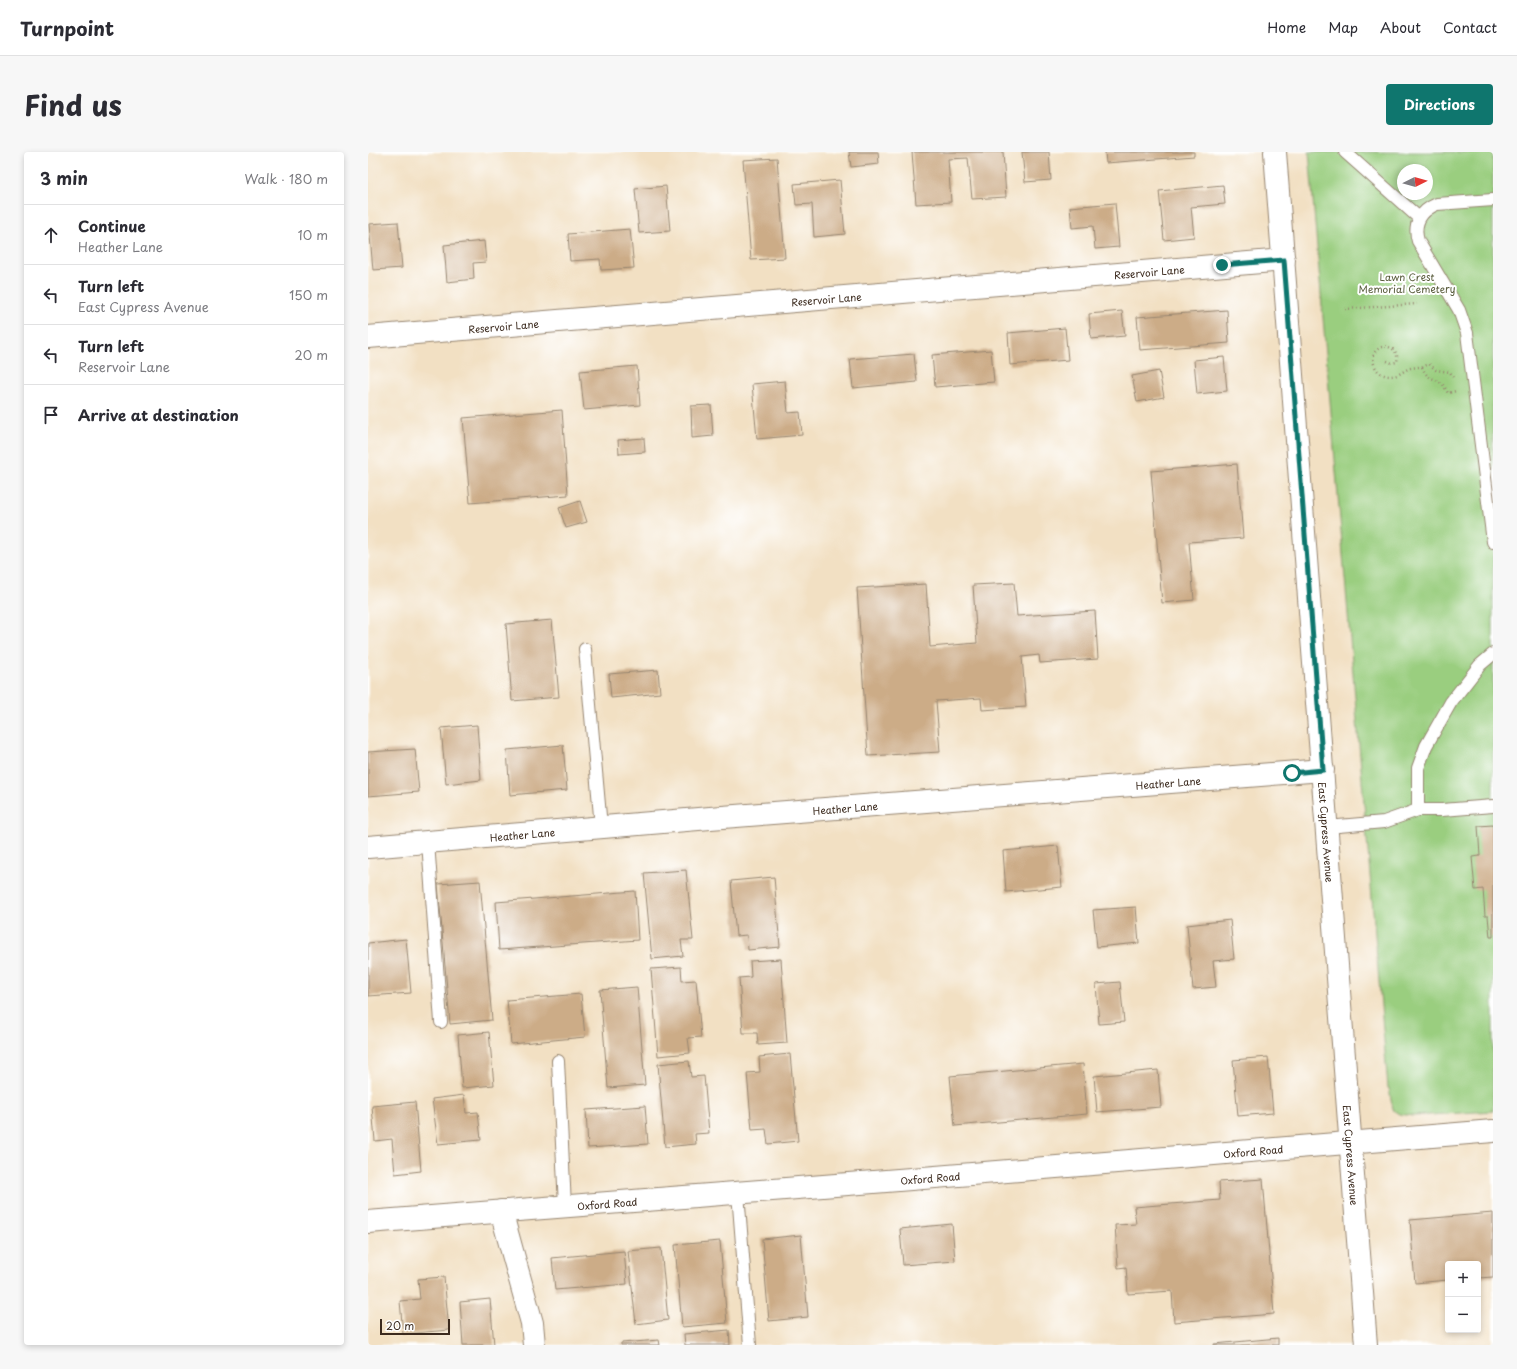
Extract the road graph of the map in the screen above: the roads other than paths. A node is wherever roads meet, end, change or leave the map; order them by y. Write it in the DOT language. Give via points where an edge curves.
graph roads {
  1 [pos="1275,152"];
  2 [pos="1345,152"];
  3 [pos="1493,200"];
  4 [pos="1418,218"];
  5 [pos="1284,260"];
  6 [pos="368,337"];
  7 [pos="1493,542"];
  8 [pos="585,649"];
  9 [pos="1493,654"];
  10 [pos="1323,770"];
  11 [pos="1493,806"];
  12 [pos="1418,810"];
  13 [pos="601,827"];
  14 [pos="1327,827"];
  15 [pos="428,842"];
  16 [pos="368,847"];
  17 [pos="441,1022"];
  18 [pos="558,1061"];
  19 [pos="1493,1131"];
  20 [pos="1350,1142"];
  21 [pos="738,1194"];
  22 [pos="564,1206"];
  23 [pos="501,1211"];
  24 [pos="368,1222"];
  25 [pos="534,1345"];
  26 [pos="750,1345"];
  27 [pos="1366,1345"];
  1 -- 5 [label="street, East Cypress Avenue"];
  2 -- 4 [label="lane"];
  3 -- 4 [label="lane" via="1437,204"];
  4 -- 7 [label="lane" via="1418,241 1459,310 1467,333"];
  5 -- 6 [label="street, Reservoir Lane"];
  5 -- 10 [label="street, East Cypress Avenue"];
  8 -- 13 [label="lane"];
  9 -- 12 [label="lane" via="1480,665 1451,702 1426,746 1418,768"];
  10 -- 13 [label="street, Heather Lane"];
  10 -- 14 [label="street, East Cypress Avenue"];
  11 -- 12 [label="lane"];
  12 -- 14 [label="lane" via="1384,822"];
  13 -- 15 [label="street, Heather Lane"];
  14 -- 20 [label="street, East Cypress Avenue"];
  15 -- 16 [label="street, Heather Lane"];
  15 -- 17 [label="lane"];
  18 -- 22 [label="lane"];
  19 -- 20 [label="street, Oxford Road"];
  20 -- 21 [label="street, Oxford Road"];
  20 -- 27 [label="street, East Cypress Avenue"];
  21 -- 22 [label="street, Oxford Road"];
  21 -- 26 [label="lane"];
  22 -- 23 [label="street, Oxford Road"];
  23 -- 24 [label="street, Oxford Road"];
  23 -- 25 [label="street" via="532,1323"];
}
